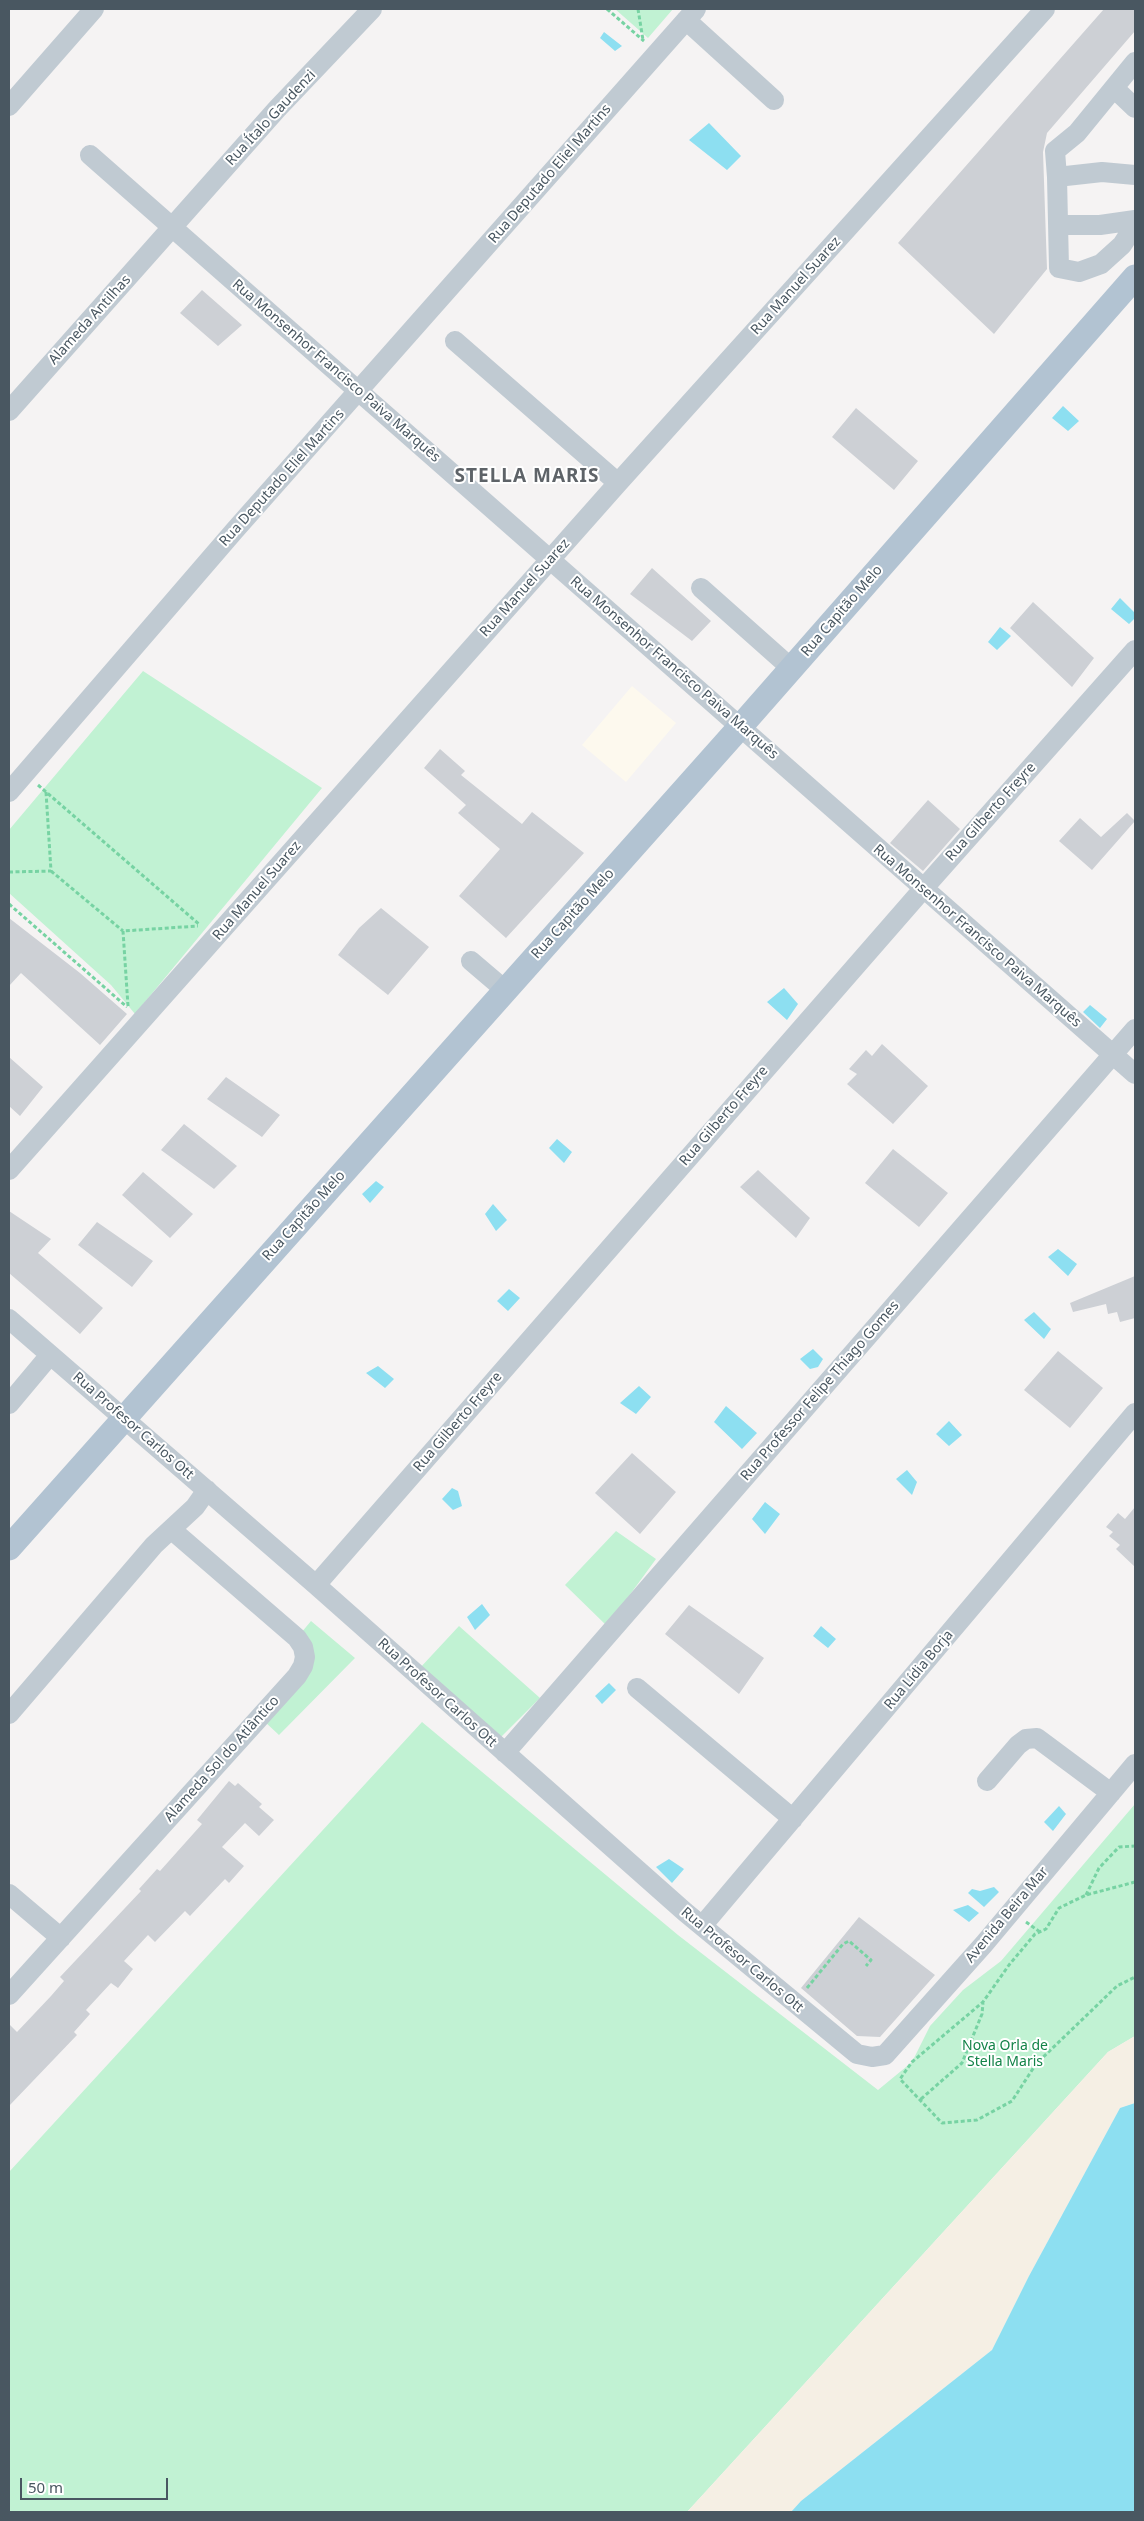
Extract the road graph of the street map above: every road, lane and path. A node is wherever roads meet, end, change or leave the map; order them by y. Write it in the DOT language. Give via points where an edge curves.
graph roads {
  1 [pos="94,9"];
  2 [pos="372,9"];
  3 [pos="607,9"];
  4 [pos="638,9"];
  5 [pos="1045,9"];
  6 [pos="691,14"];
  7 [pos="650,46"];
  8 [pos="1135,62"];
  9 [pos="1114,88"];
  10 [pos="774,100"];
  11 [pos="9,106"];
  12 [pos="1135,108"];
  13 [pos="90,155"];
  14 [pos="1135,175"];
  15 [pos="1057,177"];
  16 [pos="1135,220"];
  17 [pos="1058,225"];
  18 [pos="1135,225"];
  19 [pos="172,228"];
  20 [pos="1135,277"];
  21 [pos="455,341"];
  22 [pos="360,390"];
  23 [pos="9,411"];
  24 [pos="618,483"];
  25 [pos="550,559"];
  26 [pos="701,588"];
  27 [pos="1135,650"];
  28 [pos="791,668"];
  29 [pos="740,727"];
  30 [pos="25,774"];
  31 [pos="9,792"];
  32 [pos="46,792"];
  33 [pos="51,871"];
  34 [pos="9,872"];
  35 [pos="923,889"];
  36 [pos="9,904"];
  37 [pos="123,930"];
  38 [pos="471,961"];
  39 [pos="506,990"];
  40 [pos="1135,1029"];
  41 [pos="1113,1055"];
  42 [pos="1135,1074"];
  43 [pos="9,1170"];
  44 [pos="9,1319"];
  45 [pos="50,1355"];
  46 [pos="9,1404"];
  47 [pos="1135,1413"];
  48 [pos="124,1419"];
  49 [pos="207,1490"];
  50 [pos="172,1530"];
  51 [pos="9,1548"];
  52 [pos="316,1585"];
  53 [pos="637,1688"];
  54 [pos="9,1714"];
  55 [pos="505,1753"];
  56 [pos="1135,1764"];
  57 [pos="987,1781"];
  58 [pos="1111,1793"];
  59 [pos="793,1819"];
  60 [pos="1135,1846"];
  61 [pos="1135,1882"];
  62 [pos="9,1894"];
  63 [pos="1086,1895"];
  64 [pos="702,1926"];
  65 [pos="60,1938"];
  66 [pos="866,1966"];
  67 [pos="1135,1977"];
  68 [pos="804,1992"];
  69 [pos="9,1995"];
  70 [pos="984,2002"];
  71 [pos="872,2057"];
  72 [pos="921,2099"];
  1 -- 11 [label="street"];
  2 -- 19 [label="street, Rua Ítalo Gaudenzi" via="277,109"];
  3 -- 7 [label="path"];
  4 -- 7 [label="path"];
  5 -- 24 [label="street, Rua Manuel Suarez"];
  6 -- 7 [label="street, Rua Deputado Eliel Martins"];
  6 -- 10 [label="street"];
  7 -- 22 [label="street, Rua Deputado Eliel Martins"];
  8 -- 9 [label="street"];
  9 -- 12 [label="street"];
  9 -- 15 [label="street" via="1077,133 1055,151"];
  13 -- 19 [label="street, Rua Monsenhor Francisco Paiva Marquês"];
  14 -- 15 [label="street" via="1102,172"];
  15 -- 17 [label="street"];
  16 -- 17 [label="street" via="1100,225"];
  17 -- 18 [label="street" via="1059,268 1079,272 1101,264 1122,245"];
  19 -- 22 [label="street, Rua Monsenhor Francisco Paiva Marquês"];
  19 -- 23 [label="street, Alameda Antilhas"];
  20 -- 28 [label="main road, Rua Capitão Melo"];
  21 -- 24 [label="street"];
  22 -- 25 [label="street, Rua Monsenhor Francisco Paiva Marquês"];
  22 -- 30 [label="street, Rua Deputado Eliel Martins"];
  24 -- 25 [label="street, Rua Manuel Suarez"];
  25 -- 29 [label="street, Rua Monsenhor Francisco Paiva Marquês"];
  25 -- 43 [label="street, Rua Manuel Suarez"];
  26 -- 28 [label="street"];
  27 -- 35 [label="street, Rua Gilberto Freyre"];
  28 -- 29 [label="main road, Rua Capitão Melo"];
  29 -- 35 [label="street, Rua Monsenhor Francisco Paiva Marquês"];
  29 -- 39 [label="main road, Rua Capitão Melo"];
  30 -- 31 [label="street, Rua Deputado Eliel Martins"];
  30 -- 32 [label="path"];
  32 -- 33 [label="path"];
  32 -- 37 [label="path" via="202,926"];
  33 -- 34 [label="path"];
  33 -- 37 [label="path"];
  35 -- 41 [label="street, Rua Monsenhor Francisco Paiva Marquês"];
  35 -- 52 [label="street, Rua Gilberto Freyre"];
  36 -- 37 [label="path" via="128,1008"];
  38 -- 39 [label="street"];
  39 -- 48 [label="main road, Rua Capitão Melo"];
  40 -- 41 [label="street, Rua Professor Felipe Thiago Gomes"];
  41 -- 42 [label="street, Rua Monsenhor Francisco Paiva Marquês"];
  41 -- 55 [label="street, Rua Professor Felipe Thiago Gomes"];
  44 -- 45 [label="street, Rua Profesor Carlos Ott"];
  45 -- 46 [label="street"];
  45 -- 48 [label="street, Rua Profesor Carlos Ott"];
  47 -- 59 [label="street, Rua Lídia Borja"];
  48 -- 49 [label="street, Rua Profesor Carlos Ott"];
  48 -- 51 [label="main road, Rua Capitão Melo"];
  49 -- 50 [label="street"];
  49 -- 52 [label="street, Rua Profesor Carlos Ott"];
  50 -- 54 [label="street" via="154,1545"];
  50 -- 65 [label="street, Alameda Sol do Atlântico" via="297,1638 305,1657 297,1676"];
  52 -- 55 [label="street, Rua Profesor Carlos Ott"];
  53 -- 59 [label="street"];
  55 -- 64 [label="street, Rua Profesor Carlos Ott"];
  56 -- 58 [label="street, Avenida Beira Mar"];
  57 -- 58 [label="street" via="1018,1745 1026,1739 1037,1738"];
  58 -- 71 [label="street, Avenida Beira Mar" via="885,2055"];
  59 -- 64 [label="street, Rua Lídia Borja"];
  60 -- 63 [label="path" via="1119,1847 1099,1868"];
  61 -- 63 [label="path"];
  62 -- 65 [label="street"];
  63 -- 70 [label="path" via="1059,1908 1046,1929 1035,1934 1009,1965"];
  64 -- 71 [label="street, Rua Profesor Carlos Ott" via="857,2054"];
  65 -- 69 [label="street, Alameda Sol do Atlântico"];
  66 -- 68 [label="path" via="871,1960 849,1941 843,1944"];
  67 -- 72 [label="path" via="1117,1986 1036,2064 1012,2101 977,2120 942,2123"];
  70 -- 72 [label="path" via="962,2063"];
  70 -- 72 [label="path" via="912,2062 900,2079"];
}
